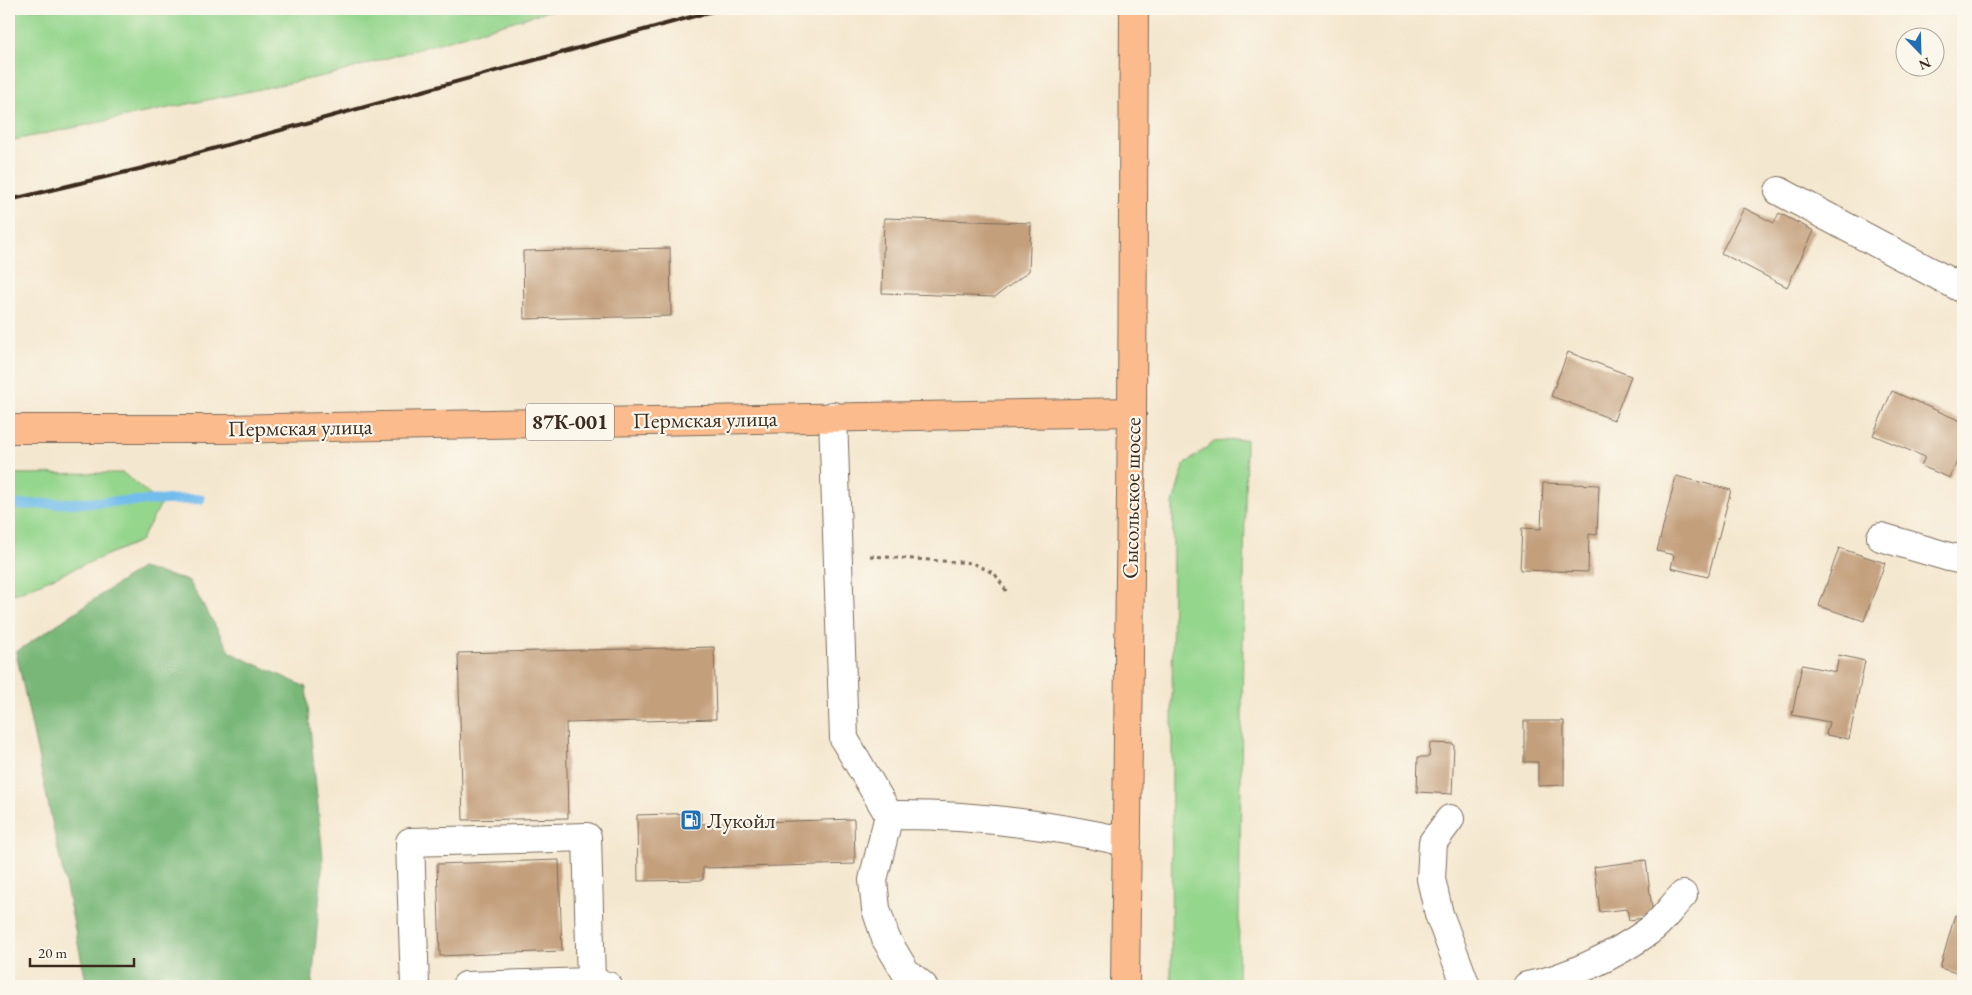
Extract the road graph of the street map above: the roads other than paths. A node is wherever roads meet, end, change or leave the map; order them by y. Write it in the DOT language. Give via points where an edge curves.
graph roads {
  1 [pos="1134,9"];
  2 [pos="1779,191"];
  3 [pos="1963,289"];
  4 [pos="1132,412"];
  5 [pos="833,416"];
  6 [pos="9,429"];
  7 [pos="1881,537"];
  8 [pos="1963,560"];
  9 [pos="889,814"];
  10 [pos="1450,819"];
  11 [pos="1127,842"];
  12 [pos="1683,895"];
  13 [pos="600,984"];
  14 [pos="415,986"];
  15 [pos="466,986"];
  16 [pos="923,986"];
  17 [pos="1125,986"];
  18 [pos="1466,986"];
  19 [pos="1527,986"];
  1 -- 4 [label="main road, Сысольское шоссе"];
  2 -- 3 [label="street"];
  4 -- 5 [label="main road, Пермская улица / 87К-001"];
  4 -- 11 [label="main road, Сысольское шоссе"];
  5 -- 6 [label="main road, Пермская улица / 87К-001" via="226,429"];
  5 -- 9 [label="street" via="844,739"];
  7 -- 8 [label="street"];
  9 -- 11 [label="street" via="937,814 1047,826"];
  9 -- 16 [label="street" via="873,880 876,908 886,939 905,971"];
  10 -- 18 [label="street" via="1433,842 1431,879 1439,914"];
  11 -- 17 [label="main road, Сысольское шоссе"];
  12 -- 19 [label="street" via="1650,931 1595,963"];
  13 -- 14 [label="street" via="586,837 410,842"];
  13 -- 15 [label="street"];
}
